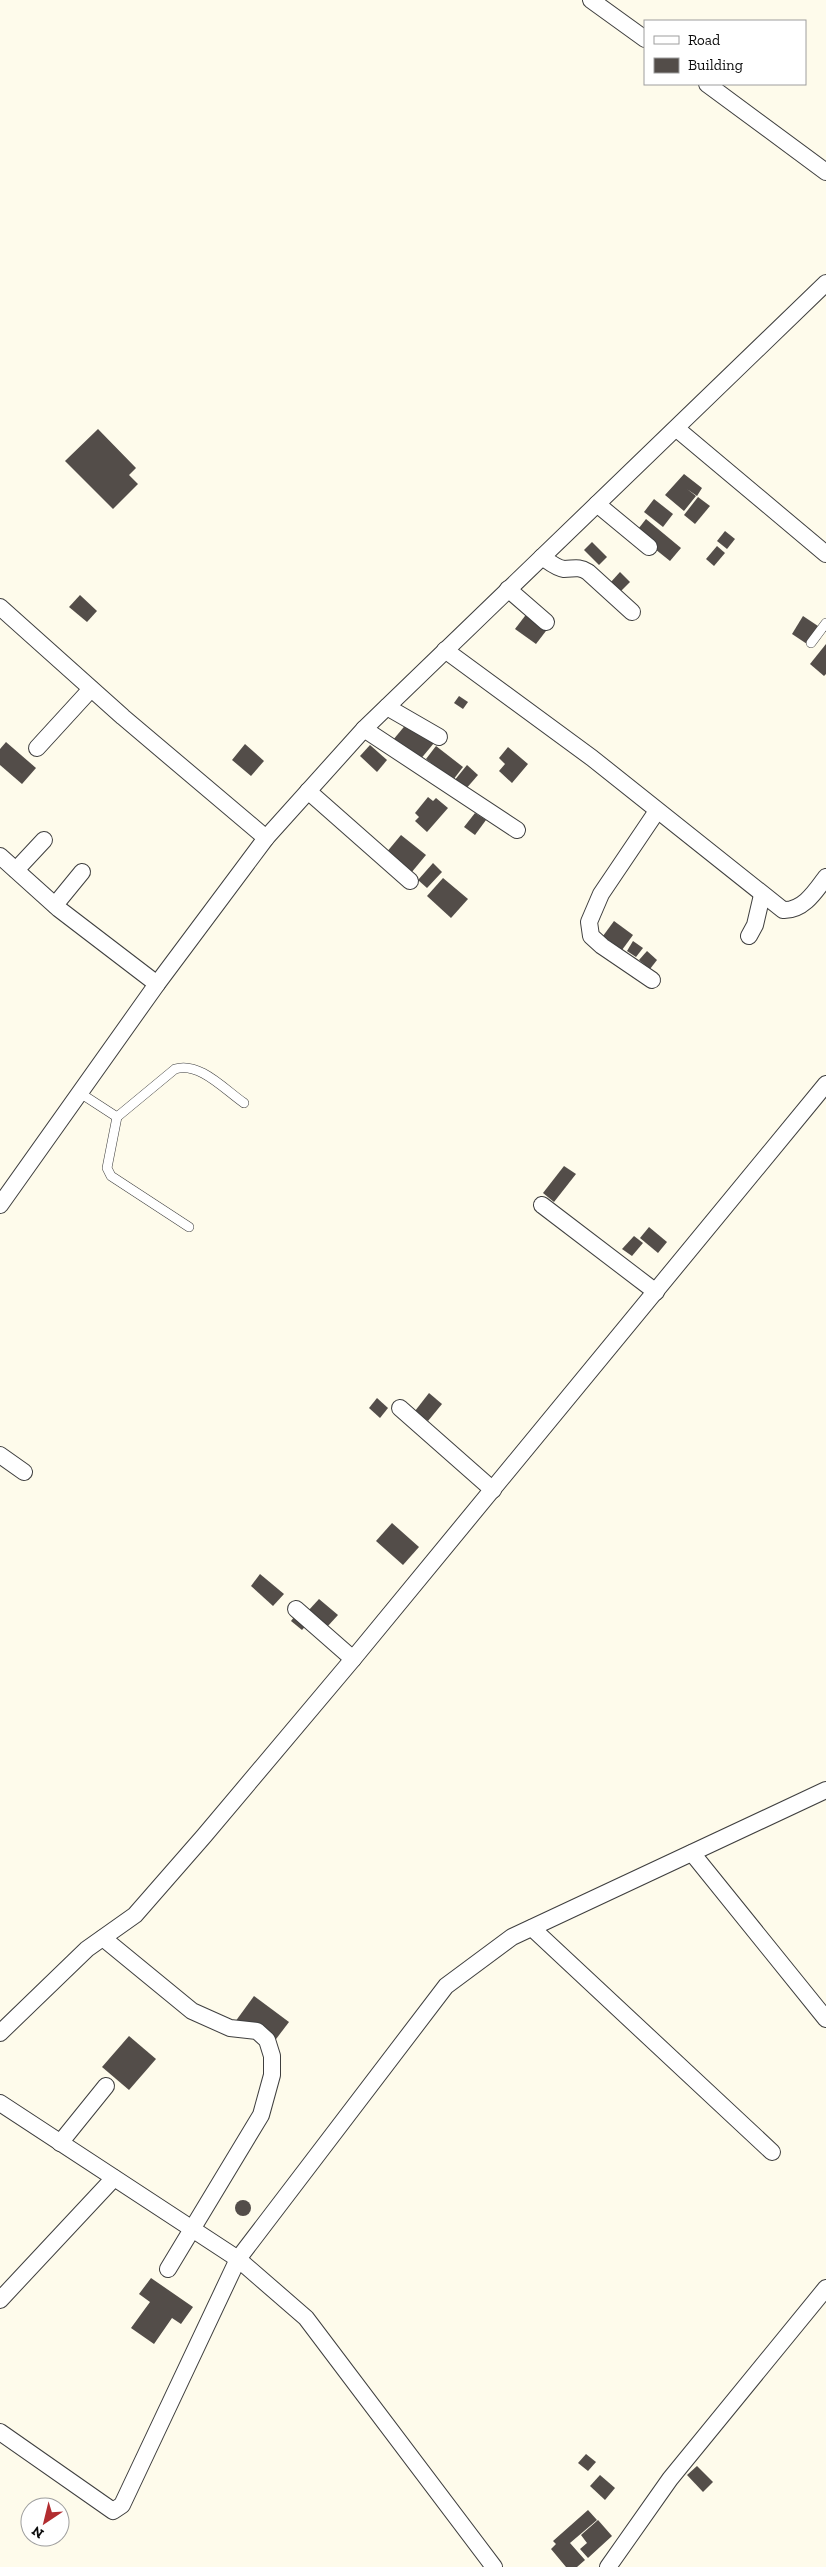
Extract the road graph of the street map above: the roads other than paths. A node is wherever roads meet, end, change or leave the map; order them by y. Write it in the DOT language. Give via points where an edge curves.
graph roads {
  1 [pos="601,3"];
  2 [pos="644,38"];
  3 [pos="708,85"];
  4 [pos="826,172"];
  5 [pos="826,283"];
  6 [pos="677,429"];
  7 [pos="598,504"];
  8 [pos="648,548"];
  9 [pos="826,554"];
  10 [pos="542,557"];
  11 [pos="508,589"];
  12 [pos="632,612"];
  13 [pos="3,616"];
  14 [pos="546,622"];
  15 [pos="826,623"];
  16 [pos="811,642"];
  17 [pos="445,650"];
  18 [pos="91,689"];
  19 [pos="387,706"];
  20 [pos="364,729"];
  21 [pos="439,737"];
  22 [pos="37,748"];
  23 [pos="308,791"];
  24 [pos="657,811"];
  25 [pos="517,830"];
  26 [pos="266,838"];
  27 [pos="44,840"];
  28 [pos="0,856"];
  29 [pos="16,870"];
  30 [pos="82,872"];
  31 [pos="826,877"];
  32 [pos="410,881"];
  33 [pos="762,895"];
  34 [pos="56,906"];
  35 [pos="749,936"];
  36 [pos="652,980"];
  37 [pos="157,984"];
  38 [pos="826,1084"];
  39 [pos="80,1093"];
  40 [pos="244,1104"];
  41 [pos="117,1117"];
  42 [pos="2,1196"];
  43 [pos="542,1205"];
  44 [pos="189,1227"];
  45 [pos="656,1292"];
  46 [pos="400,1408"];
  47 [pos="0,1455"];
  48 [pos="24,1472"];
  49 [pos="493,1490"];
  50 [pos="296,1609"];
  51 [pos="353,1659"];
  52 [pos="826,1790"];
  53 [pos="692,1853"];
  54 [pos="532,1928"];
  55 [pos="103,1938"];
  56 [pos="826,2019"];
  57 [pos="0,2033"];
  58 [pos="106,2086"];
  59 [pos="0,2103"];
  60 [pos="60,2143"];
  61 [pos="772,2152"];
  62 [pos="114,2178"];
  63 [pos="192,2229"];
  64 [pos="238,2259"];
  65 [pos="168,2269"];
  66 [pos="826,2288"];
  67 [pos="0,2300"];
  68 [pos="0,2432"];
  69 [pos="494,2567"];
  70 [pos="608,2567"];
  1 -- 2 [label="street"];
  3 -- 4 [label="street"];
  5 -- 6 [label="street"];
  6 -- 7 [label="street"];
  6 -- 9 [label="street"];
  7 -- 8 [label="street"];
  7 -- 10 [label="street"];
  10 -- 11 [label="street"];
  10 -- 12 [label="street" via="564,569 580,568 588,572"];
  11 -- 14 [label="street"];
  11 -- 17 [label="street"];
  13 -- 18 [label="street"];
  15 -- 16 [label="lane"];
  17 -- 19 [label="street"];
  17 -- 24 [label="street" via="592,758"];
  18 -- 22 [label="street"];
  18 -- 26 [label="street"];
  19 -- 20 [label="street"];
  19 -- 21 [label="street"];
  20 -- 23 [label="street"];
  20 -- 25 [label="street"];
  23 -- 26 [label="street"];
  23 -- 32 [label="street"];
  24 -- 33 [label="street"];
  24 -- 36 [label="street" via="601,894 589,922 592,936 602,946"];
  26 -- 37 [label="street"];
  27 -- 29 [label="street"];
  28 -- 29 [label="street"];
  29 -- 34 [label="street"];
  30 -- 34 [label="street"];
  31 -- 33 [label="street" via="793,911 783,910"];
  33 -- 35 [label="street"];
  34 -- 37 [label="street"];
  37 -- 39 [label="street"];
  38 -- 45 [label="street"];
  39 -- 41 [label="lane"];
  39 -- 42 [label="street"];
  40 -- 41 [label="lane" via="195,1068 185,1066 176,1069"];
  41 -- 44 [label="lane" via="107,1168 111,1176"];
  43 -- 45 [label="street"];
  45 -- 49 [label="street"];
  46 -- 49 [label="street"];
  47 -- 48 [label="street"];
  49 -- 51 [label="street"];
  50 -- 51 [label="street"];
  51 -- 55 [label="street" via="135,1915"];
  52 -- 53 [label="street"];
  53 -- 54 [label="street"];
  53 -- 56 [label="street"];
  54 -- 61 [label="street"];
  54 -- 64 [label="street" via="512,1937 446,1986 435,1998"];
  55 -- 57 [label="street" via="68,1966"];
  55 -- 63 [label="street" via="192,2011 230,2028 257,2031 267,2040 272,2056 272,2075 261,2115"];
  58 -- 60 [label="street"];
  59 -- 60 [label="street"];
  60 -- 62 [label="street"];
  62 -- 63 [label="street"];
  62 -- 67 [label="street"];
  63 -- 64 [label="street"];
  63 -- 65 [label="street"];
  64 -- 68 [label="street" via="122,2505 113,2511"];
  64 -- 69 [label="street" via="306,2318"];
  66 -- 70 [label="street" via="670,2479"];
}
